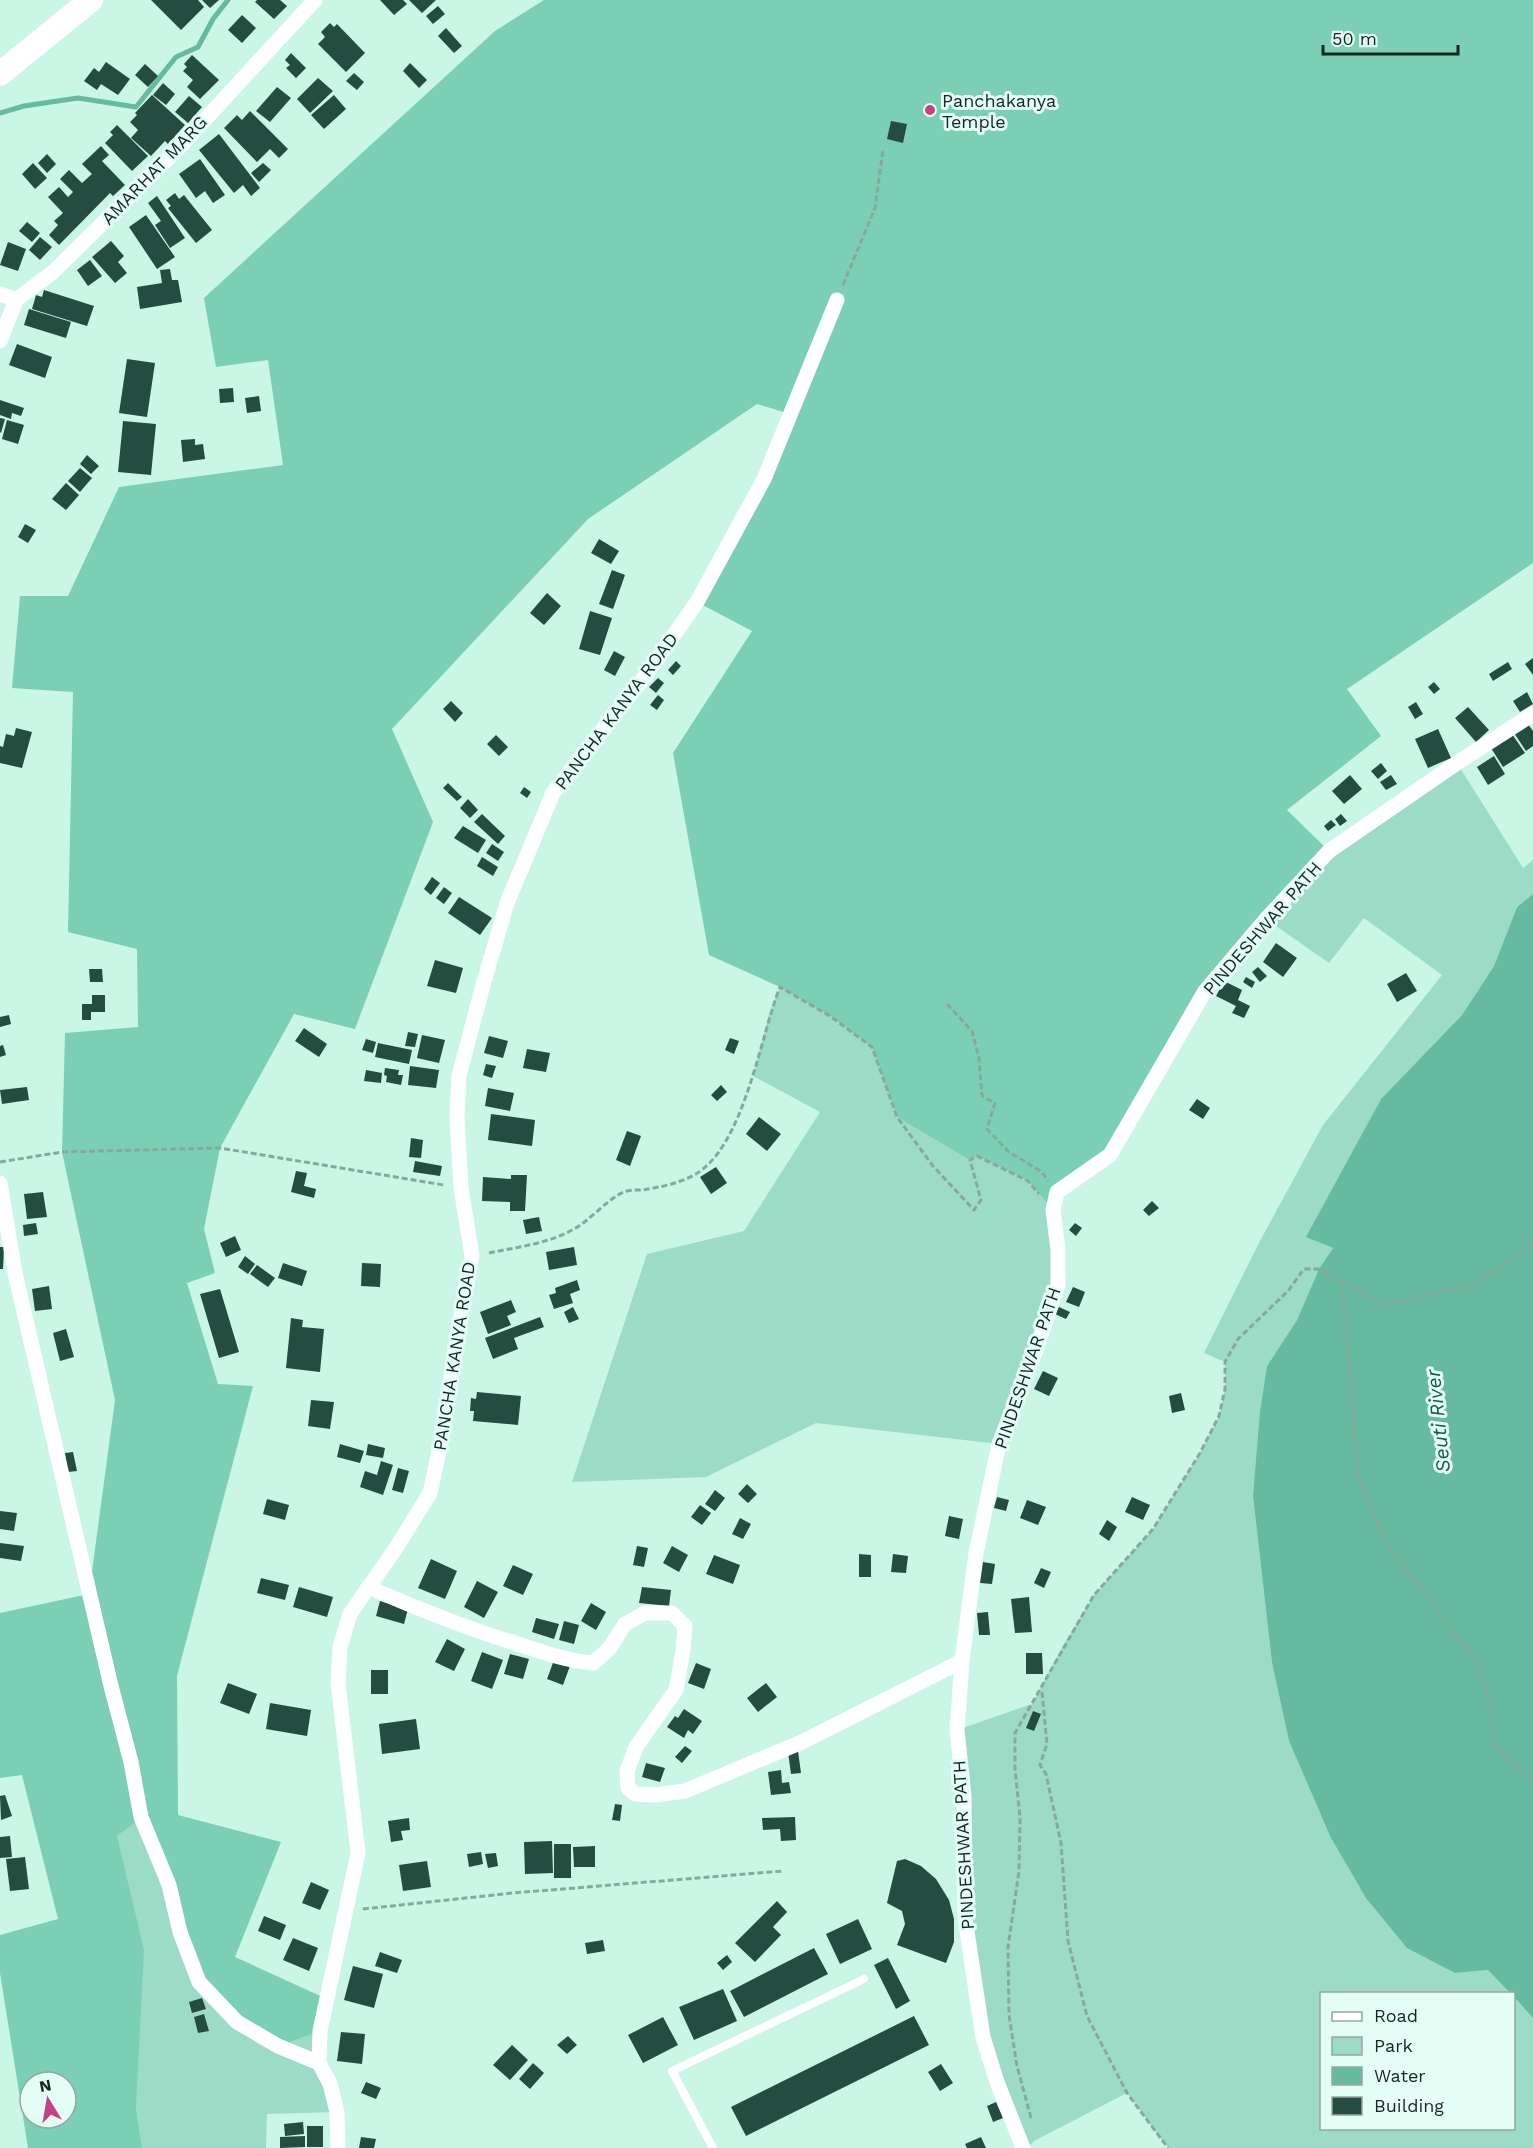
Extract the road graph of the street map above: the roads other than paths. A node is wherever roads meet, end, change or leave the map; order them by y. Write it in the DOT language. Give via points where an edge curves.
graph roads {
  1 [pos="91,0"];
  2 [pos="315,0"];
  3 [pos="0,74"];
  4 [pos="0,294"];
  5 [pos="16,300"];
  6 [pos="837,300"];
  7 [pos="0,341"];
  8 [pos="1533,714"];
  9 [pos="0,1183"];
  10 [pos="368,1587"];
  11 [pos="962,1661"];
  12 [pos="864,1979"];
  13 [pos="319,2063"];
  14 [pos="338,2148"];
  15 [pos="713,2148"];
  16 [pos="1023,2148"];
  1 -- 3 [label="main road"];
  2 -- 5 [label="street, AMARHAT MARG" via="178,148 53,272"];
  4 -- 5 [label="street"];
  5 -- 7 [label="street"];
  6 -- 10 [label="street, PANCHA KANYA ROAD" via="764,479 697,602 646,675 553,793 507,903 459,1076 461,1188 472,1256 442,1437 430,1493"];
  8 -- 11 [label="street, PINDESHWAR PATH" via="1329,851 1205,991 1110,1155 1057,1192 1053,1210 1058,1285 999,1444 976,1553"];
  9 -- 13 [label="street" via="15,1273 141,1818 169,1885 180,1932 199,1983 237,2022 278,2046"];
  10 -- 11 [label="street" via="491,1636 572,1661 593,1663 609,1649 624,1624 645,1613 672,1613 685,1626 676,1690 636,1747 627,1771 627,1788 635,1794 685,1791 717,1778 812,1737"];
  10 -- 13 [label="street, PANCHA KANYA ROAD" via="350,1614 340,1647 338,1683 358,1852 320,2031"];
  11 -- 16 [label="street, PINDESHWAR PATH" via="957,1730 964,1796 964,1918 983,2037"];
  12 -- 15 [label="lane" via="672,2071"];
  13 -- 14 [label="street, PANCHA KANYA ROAD" via="330,2084 337,2112"];
}
